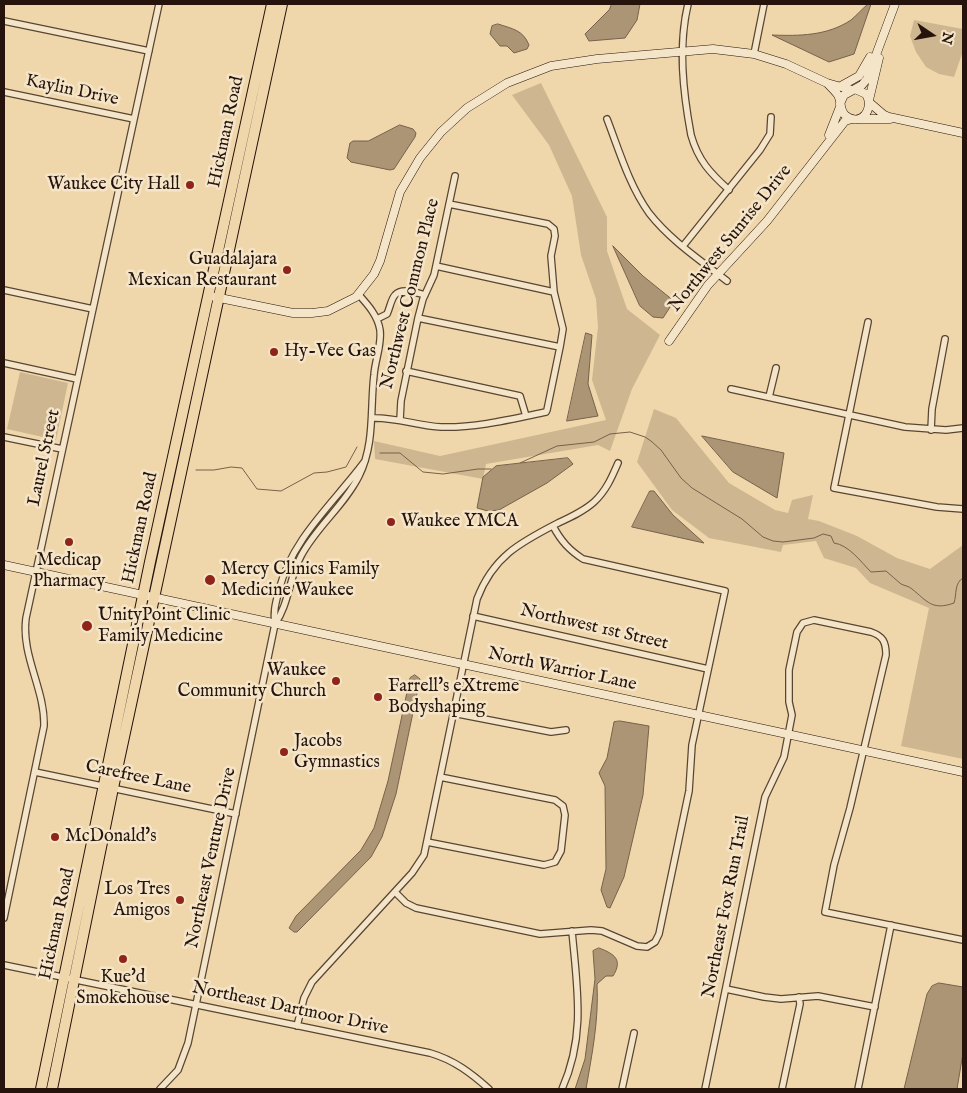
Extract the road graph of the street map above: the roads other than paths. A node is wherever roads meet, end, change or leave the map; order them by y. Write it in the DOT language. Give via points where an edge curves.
graph roads {
  1 [pos="159,4"];
  2 [pos="272,4"];
  3 [pos="282,4"];
  4 [pos="688,4"];
  5 [pos="764,4"];
  6 [pos="895,4"];
  7 [pos="4,21"];
  8 [pos="887,27"];
  9 [pos="149,51"];
  10 [pos="682,51"];
  11 [pos="754,54"];
  12 [pos="827,83"];
  13 [pos="841,86"];
  14 [pos="853,90"];
  15 [pos="4,92"];
  16 [pos="870,102"];
  17 [pos="840,105"];
  18 [pos="771,117"];
  19 [pos="134,119"];
  20 [pos="607,119"];
  21 [pos="853,119"];
  22 [pos="895,119"];
  23 [pos="963,133"];
  24 [pos="817,156"];
  25 [pos="455,176"];
  26 [pos="729,190"];
  27 [pos="449,204"];
  28 [pos="683,246"];
  29 [pos="436,266"];
  30 [pos="718,274"];
  31 [pos="727,281"];
  32 [pos="4,290"];
  33 [pos="554,292"];
  34 [pos="359,295"];
  35 [pos="426,295"];
  36 [pos="213,297"];
  37 [pos="93,308"];
  38 [pos="418,318"];
  39 [pos="377,319"];
  40 [pos="868,322"];
  41 [pos="945,340"];
  42 [pos="669,341"];
  43 [pos="560,347"];
  44 [pos="4,363"];
  45 [pos="776,368"];
  46 [pos="406,371"];
  47 [pos="78,379"];
  48 [pos="731,390"];
  49 [pos="769,397"];
  50 [pos="848,415"];
  51 [pos="526,416"];
  52 [pos="372,418"];
  53 [pos="400,420"];
  54 [pos="963,428"];
  55 [pos="931,430"];
  56 [pos="4,437"];
  57 [pos="62,450"];
  58 [pos="365,461"];
  59 [pos="618,463"];
  60 [pos="963,509"];
  61 [pos="553,526"];
  62 [pos="4,565"];
  63 [pos="36,572"];
  64 [pos="144,596"];
  65 [pos="154,598"];
  66 [pos="473,616"];
  67 [pos="275,624"];
  68 [pos="464,664"];
  69 [pos="708,669"];
  70 [pos="453,713"];
  71 [pos="698,715"];
  72 [pos="566,730"];
  73 [pos="789,734"];
  74 [pos="863,750"];
  75 [pos="35,772"];
  76 [pos="963,772"];
  77 [pos="440,777"];
  78 [pos="109,787"];
  79 [pos="236,814"];
  80 [pos="427,842"];
  81 [pos="395,892"];
  82 [pos="4,918"];
  83 [pos="891,925"];
  84 [pos="572,931"];
  85 [pos="963,940"];
  86 [pos="4,965"];
  87 [pos="69,978"];
  88 [pos="726,989"];
  89 [pos="799,997"];
  90 [pos="196,1005"];
  91 [pos="875,1006"];
  92 [pos="297,1026"];
  93 [pos="634,1033"];
  94 [pos="41,1089"];
  95 [pos="52,1089"];
  96 [pos="160,1089"];
  97 [pos="489,1089"];
  98 [pos="562,1089"];
  99 [pos="622,1089"];
  100 [pos="705,1089"];
  101 [pos="782,1089"];
  102 [pos="858,1089"];
  1 -- 9 [label="street, Laurel Street"];
  2 -- 36 [label="highway, Hickman Road"];
  3 -- 36 [label="highway, Hickman Road"];
  4 -- 10 [label="street"];
  5 -- 11 [label="street"];
  6 -- 8 [label="street"];
  7 -- 9 [label="street"];
  8 -- 13 [label="street" via="862,73"];
  8 -- 14 [label="street" via="867,79"];
  8 -- 16 [label="street"];
  9 -- 19 [label="street, Laurel Street"];
  10 -- 11 [label="street"];
  10 -- 26 [label="street" via="694,146 712,175"];
  10 -- 34 [label="street" via="551,66 507,82 466,108 420,158 400,192 380,261"];
  11 -- 12 [label="street" via="786,64"];
  12 -- 13 [label="street"];
  12 -- 17 [label="street" via="837,94"];
  13 -- 14 [label="street"];
  14 -- 16 [label="street" via="866,94"];
  14 -- 17 [label="street" via="844,94"];
  15 -- 19 [label="street, Kaylin Drive"];
  16 -- 21 [label="street" via="867,113 860,119"];
  16 -- 22 [label="street" via="884,115"];
  17 -- 21 [label="street" via="844,115"];
  17 -- 24 [label="street, Northwest Sunrise Drive" via="833,128"];
  18 -- 26 [label="street" via="772,127 767,140"];
  19 -- 37 [label="street, Laurel Street"];
  20 -- 28 [label="street" via="636,192 663,229"];
  21 -- 22 [label="street"];
  21 -- 24 [label="street, Northwest Sunrise Drive" via="845,121"];
  22 -- 23 [label="street"];
  24 -- 30 [label="street, Northwest Sunrise Drive" via="767,221"];
  25 -- 27 [label="street, Northwest Common Place"];
  26 -- 28 [label="street"];
  27 -- 29 [label="street, Northwest Common Place"];
  27 -- 33 [label="street" via="548,224 554,229 551,256"];
  28 -- 30 [label="street"];
  29 -- 33 [label="street"];
  29 -- 35 [label="street, Northwest Common Place"];
  30 -- 31 [label="street"];
  30 -- 42 [label="street, Northwest Sunrise Drive"];
  32 -- 37 [label="street"];
  33 -- 43 [label="street" via="563,329"];
  34 -- 36 [label="street" via="328,312 312,313 293,313"];
  34 -- 39 [label="street"];
  35 -- 38 [label="street, Northwest Common Place"];
  35 -- 39 [label="street" via="400,292 394,296 387,314"];
  36 -- 64 [label="highway, Hickman Road"];
  36 -- 65 [label="highway, Hickman Road"];
  37 -- 47 [label="street, Laurel Street"];
  38 -- 43 [label="street"];
  38 -- 46 [label="street, Northwest Common Place"];
  39 -- 52 [label="street" via="380,338 371,395"];
  40 -- 50 [label="street"];
  41 -- 55 [label="street"];
  43 -- 51 [label="street" via="547,410"];
  44 -- 47 [label="street"];
  45 -- 49 [label="street"];
  46 -- 51 [label="street" via="520,396"];
  46 -- 53 [label="street, Northwest Common Place"];
  47 -- 57 [label="street, Laurel Street"];
  48 -- 49 [label="street"];
  49 -- 50 [label="street"];
  50 -- 55 [label="street"];
  50 -- 60 [label="street" via="834,488"];
  51 -- 53 [label="street" via="445,427"];
  52 -- 53 [label="street"];
  52 -- 58 [label="street"];
  54 -- 55 [label="street"];
  56 -- 57 [label="street"];
  57 -- 63 [label="street, Laurel Street"];
  58 -- 67 [label="street" via="352,490 307,544 297,563 282,614"];
  58 -- 67 [label="street" via="295,549 281,581 274,612"];
  59 -- 61 [label="street" via="595,501"];
  61 -- 66 [label="street" via="513,549 496,564 483,582"];
  61 -- 69 [label="street" via="571,552 583,559 725,591"];
  62 -- 63 [label="street, North Warrior Lane"];
  63 -- 64 [label="street, North Warrior Lane"];
  63 -- 75 [label="street, Laurel Street" via="25,627 26,647 44,717"];
  64 -- 65 [label="street, North Warrior Lane"];
  64 -- 78 [label="highway, Hickman Road"];
  65 -- 67 [label="street, North Warrior Lane"];
  65 -- 78 [label="highway, Hickman Road"];
  66 -- 68 [label="street"];
  66 -- 69 [label="street, Northwest 1st Street"];
  67 -- 68 [label="street, North Warrior Lane"];
  67 -- 79 [label="street, Northeast Venture Drive"];
  68 -- 70 [label="street"];
  68 -- 71 [label="street, North Warrior Lane"];
  69 -- 71 [label="street"];
  70 -- 72 [label="street" via="552,732"];
  70 -- 77 [label="street"];
  71 -- 73 [label="street, North Warrior Lane"];
  71 -- 84 [label="street" via="689,791 655,942 647,947 637,946 602,932"];
  73 -- 74 [label="street, North Warrior Lane"];
  73 -- 74 [label="street, Northeast Fox Run Trail" via="792,715 789,670 803,623 814,620 870,632 882,638 886,654"];
  73 -- 88 [label="street, Northeast Fox Run Trail" via="784,757 765,797"];
  74 -- 76 [label="street, North Warrior Lane"];
  74 -- 83 [label="street" via="825,912"];
  75 -- 78 [label="street, Carefree Lane"];
  75 -- 82 [label="street, Laurel Street"];
  77 -- 80 [label="street"];
  77 -- 80 [label="street" via="555,800 565,815 561,851 555,862 544,865"];
  78 -- 79 [label="street, Carefree Lane"];
  78 -- 87 [label="highway, Hickman Road"];
  79 -- 90 [label="street, Northeast Venture Drive"];
  80 -- 81 [label="street" via="420,862"];
  81 -- 84 [label="street" via="418,909 540,934"];
  81 -- 92 [label="street" via="312,982"];
  83 -- 85 [label="street"];
  83 -- 91 [label="street"];
  84 -- 98 [label="street" via="579,1015 571,1065"];
  86 -- 87 [label="street, Northeast Dartmoor Drive"];
  87 -- 90 [label="street, Northeast Dartmoor Drive"];
  87 -- 94 [label="highway, Hickman Road"];
  87 -- 95 [label="highway, Hickman Road"];
  88 -- 89 [label="street" via="781,999"];
  88 -- 100 [label="street, Northeast Fox Run Trail"];
  89 -- 91 [label="street" via="829,997"];
  89 -- 101 [label="street"];
  90 -- 92 [label="street, Northeast Dartmoor Drive"];
  90 -- 96 [label="street, Northeast Venture Drive" via="182,1063"];
  91 -- 102 [label="street"];
  92 -- 97 [label="street, Northeast Dartmoor Drive" via="440,1056 460,1065"];
  93 -- 99 [label="street"];
}
